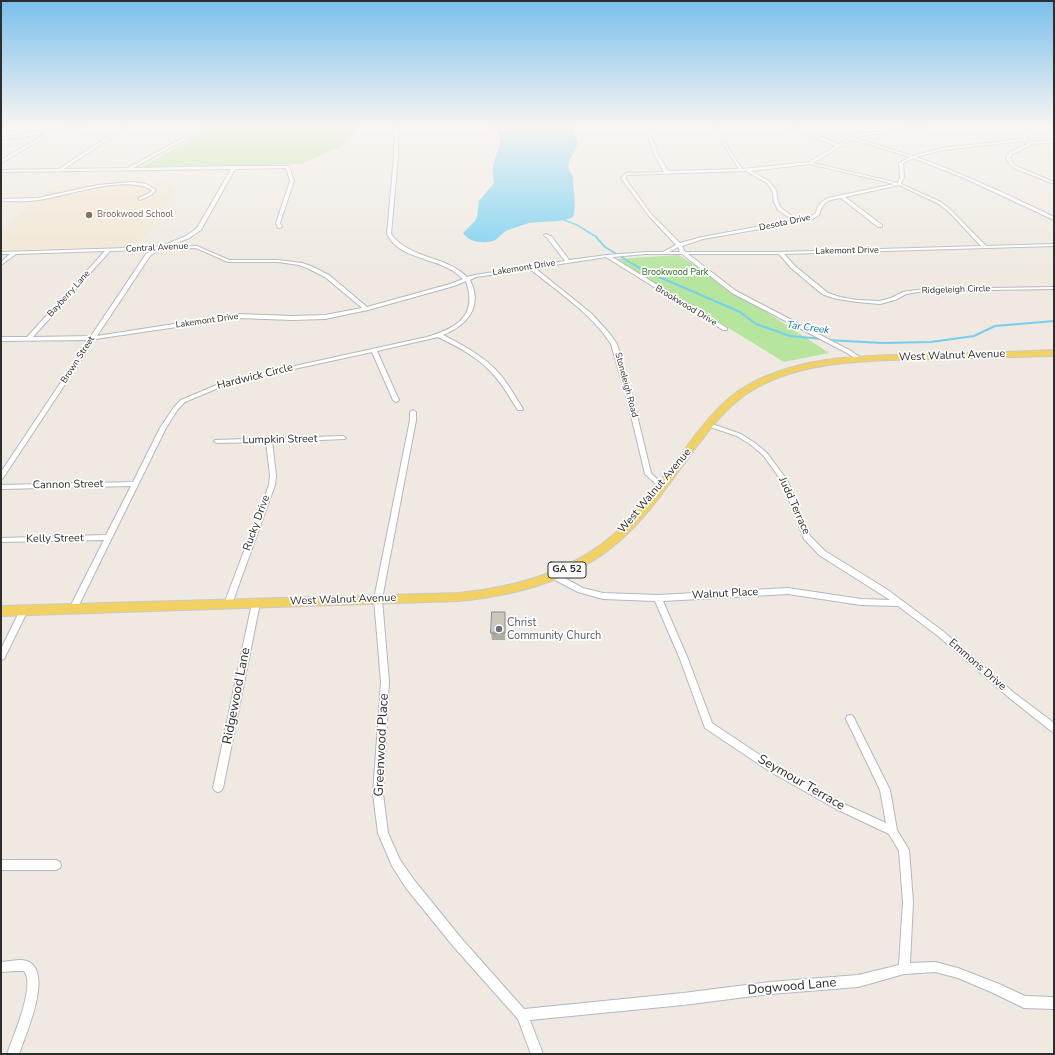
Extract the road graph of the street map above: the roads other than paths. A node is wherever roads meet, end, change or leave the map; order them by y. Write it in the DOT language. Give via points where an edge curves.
graph roads {
  1 [pos="230,175"];
  2 [pos="290,175"];
  3 [pos="394,175"];
  4 [pos="625,175"];
  5 [pos="756,175"];
  6 [pos="862,175"];
  7 [pos="903,175"];
  8 [pos="956,175"];
  9 [pos="1036,175"];
  10 [pos="1054,183"];
  11 [pos="899,184"];
  12 [pos="841,196"];
  13 [pos="140,199"];
  14 [pos="1,200"];
  15 [pos="1054,219"];
  16 [pos="797,221"];
  17 [pos="279,225"];
  18 [pos="880,226"];
  19 [pos="546,235"];
  20 [pos="679,245"];
  21 [pos="1054,245"];
  22 [pos="161,247"];
  23 [pos="985,247"];
  24 [pos="108,251"];
  25 [pos="1,253"];
  26 [pos="14,253"];
  27 [pos="660,253"];
  28 [pos="683,253"];
  29 [pos="780,253"];
  30 [pos="607,256"];
  31 [pos="566,262"];
  32 [pos="1,264"];
  33 [pos="530,267"];
  34 [pos="467,278"];
  35 [pos="1054,288"];
  36 [pos="366,309"];
  37 [pos="725,329"];
  38 [pos="439,335"];
  39 [pos="29,338"];
  40 [pos="93,338"];
  41 [pos="1,339"];
  42 [pos="374,350"];
  43 [pos="1054,354"];
  44 [pos="859,359"];
  45 [pos="396,400"];
  46 [pos="520,409"];
  47 [pos="412,412"];
  48 [pos="709,425"];
  49 [pos="342,438"];
  50 [pos="217,441"];
  51 [pos="269,441"];
  52 [pos="1,477"];
  53 [pos="135,484"];
  54 [pos="661,486"];
  55 [pos="1,487"];
  56 [pos="109,538"];
  57 [pos="1,540"];
  58 [pos="556,577"];
  59 [pos="658,598"];
  60 [pos="378,599"];
  61 [pos="256,603"];
  62 [pos="899,603"];
  63 [pos="228,604"];
  64 [pos="74,609"];
  65 [pos="24,610"];
  66 [pos="1,611"];
  67 [pos="1,657"];
  68 [pos="850,719"];
  69 [pos="1054,728"];
  70 [pos="218,788"];
  71 [pos="892,831"];
  72 [pos="1,865"];
  73 [pos="56,865"];
  74 [pos="1,967"];
  75 [pos="904,969"];
  76 [pos="1054,1003"];
  77 [pos="522,1015"];
  78 [pos="13,1054"];
  79 [pos="538,1054"];
  1 -- 22 [label="street" via="199,229"];
  2 -- 17 [label="street" via="291,186"];
  3 -- 34 [label="street" via="388,229 391,239 403,249 431,258"];
  4 -- 20 [label="street" via="623,178 650,214"];
  5 -- 16 [label="street" via="768,182 774,190 779,209"];
  6 -- 11 [label="street"];
  7 -- 11 [label="street" via="902,182"];
  8 -- 15 [label="street"];
  9 -- 10 [label="street"];
  11 -- 12 [label="street, Desota Drive"];
  11 -- 23 [label="street" via="940,203"];
  12 -- 16 [label="street, Desota Drive" via="821,204 815,217"];
  12 -- 18 [label="street"];
  13 -- 14 [label="street" via="154,190 151,187 134,184 107,185 40,198"];
  16 -- 20 [label="street, Desota Drive" via="702,238"];
  19 -- 31 [label="street"];
  20 -- 27 [label="street, Desota Drive"];
  20 -- 28 [label="street"];
  21 -- 23 [label="street, Lakemont Drive"];
  22 -- 24 [label="street, Central Avenue"];
  22 -- 36 [label="street, Central Avenue" via="197,247 228,261 278,261 300,264 327,276"];
  22 -- 40 [label="street, Brown Street" via="148,255"];
  23 -- 29 [label="street, Lakemont Drive"];
  24 -- 26 [label="street, Central Avenue"];
  24 -- 39 [label="street, Bayberry Lane"];
  25 -- 26 [label="street, Central Avenue"];
  26 -- 32 [label="street"];
  27 -- 28 [label="street, Lakemont Drive"];
  27 -- 30 [label="street, Lakemont Drive"];
  28 -- 29 [label="street, Lakemont Drive"];
  28 -- 44 [label="street" via="734,292 843,348"];
  29 -- 35 [label="street, Ridgeleigh Circle" via="826,294 857,301 880,302 905,293 925,290"];
  30 -- 31 [label="street, Lakemont Drive"];
  30 -- 37 [label="street, Brookwood Drive"];
  31 -- 33 [label="street, Lakemont Drive"];
  33 -- 34 [label="street, Lakemont Drive"];
  33 -- 54 [label="street, Stoneleigh Road" via="590,315 614,344 648,474"];
  34 -- 36 [label="street, Lakemont Drive" via="452,285"];
  34 -- 38 [label="street, Hardwick Circle" via="473,295 469,313 459,325"];
  36 -- 40 [label="street, Lakemont Drive" via="310,318 232,316"];
  38 -- 42 [label="street, Hardwick Circle"];
  38 -- 46 [label="street" via="494,371"];
  39 -- 40 [label="street, Lakemont Drive"];
  39 -- 41 [label="street, Lakemont Drive"];
  40 -- 52 [label="street, Brown Street"];
  42 -- 45 [label="street"];
  42 -- 53 [label="street, Hardwick Circle" via="228,382 183,401 163,428"];
  43 -- 44 [label="main road, West Walnut Avenue / GA 52"];
  44 -- 48 [label="main road, West Walnut Avenue / GA 52" via="812,365 764,380 729,402"];
  47 -- 60 [label="street, Greenwood Place" via="413,420"];
  48 -- 54 [label="main road, West Walnut Avenue / GA 52"];
  48 -- 62 [label="street, Judd Terrace" via="739,435 760,449 784,480 807,537 822,553"];
  49 -- 51 [label="street, Lumpkin Street"];
  50 -- 51 [label="street, Lumpkin Street"];
  51 -- 63 [label="street, Rucky Drive" via="272,485"];
  53 -- 55 [label="street, Cannon Street"];
  53 -- 56 [label="street, Hardwick Circle"];
  54 -- 58 [label="main road, West Walnut Avenue / GA 52" via="612,542"];
  56 -- 57 [label="street, Kelly Street"];
  56 -- 64 [label="street, Hardwick Circle"];
  58 -- 59 [label="street, Walnut Place" via="590,594"];
  58 -- 60 [label="main road, West Walnut Avenue / GA 52" via="509,591 482,595"];
  59 -- 62 [label="street, Walnut Place" via="788,591 861,602"];
  59 -- 71 [label="street, Seymour Terrace" via="708,725 772,768 838,806"];
  60 -- 61 [label="main road, West Walnut Avenue / GA 52"];
  60 -- 77 [label="street, Greenwood Place" via="385,682 378,794 383,833 396,863 410,884"];
  61 -- 63 [label="main road, West Walnut Avenue / GA 52"];
  61 -- 70 [label="street, Ridgewood Lane"];
  62 -- 69 [label="street, Emmons Drive" via="941,634 1010,694"];
  63 -- 64 [label="main road, West Walnut Avenue / GA 52"];
  64 -- 65 [label="main road, West Walnut Avenue / GA 52"];
  65 -- 66 [label="main road, West Walnut Avenue / GA 52"];
  65 -- 67 [label="street"];
  68 -- 71 [label="street" via="885,790"];
  71 -- 75 [label="street" via="904,850 908,902"];
  72 -- 73 [label="street"];
  74 -- 78 [label="street" via="28,967 35,980"];
  75 -- 76 [label="street, Dogwood Lane" via="935,967 958,973 1024,1002"];
  75 -- 77 [label="street, Dogwood Lane" via="858,981"];
  77 -- 79 [label="street, Greenwood Place"];
}
